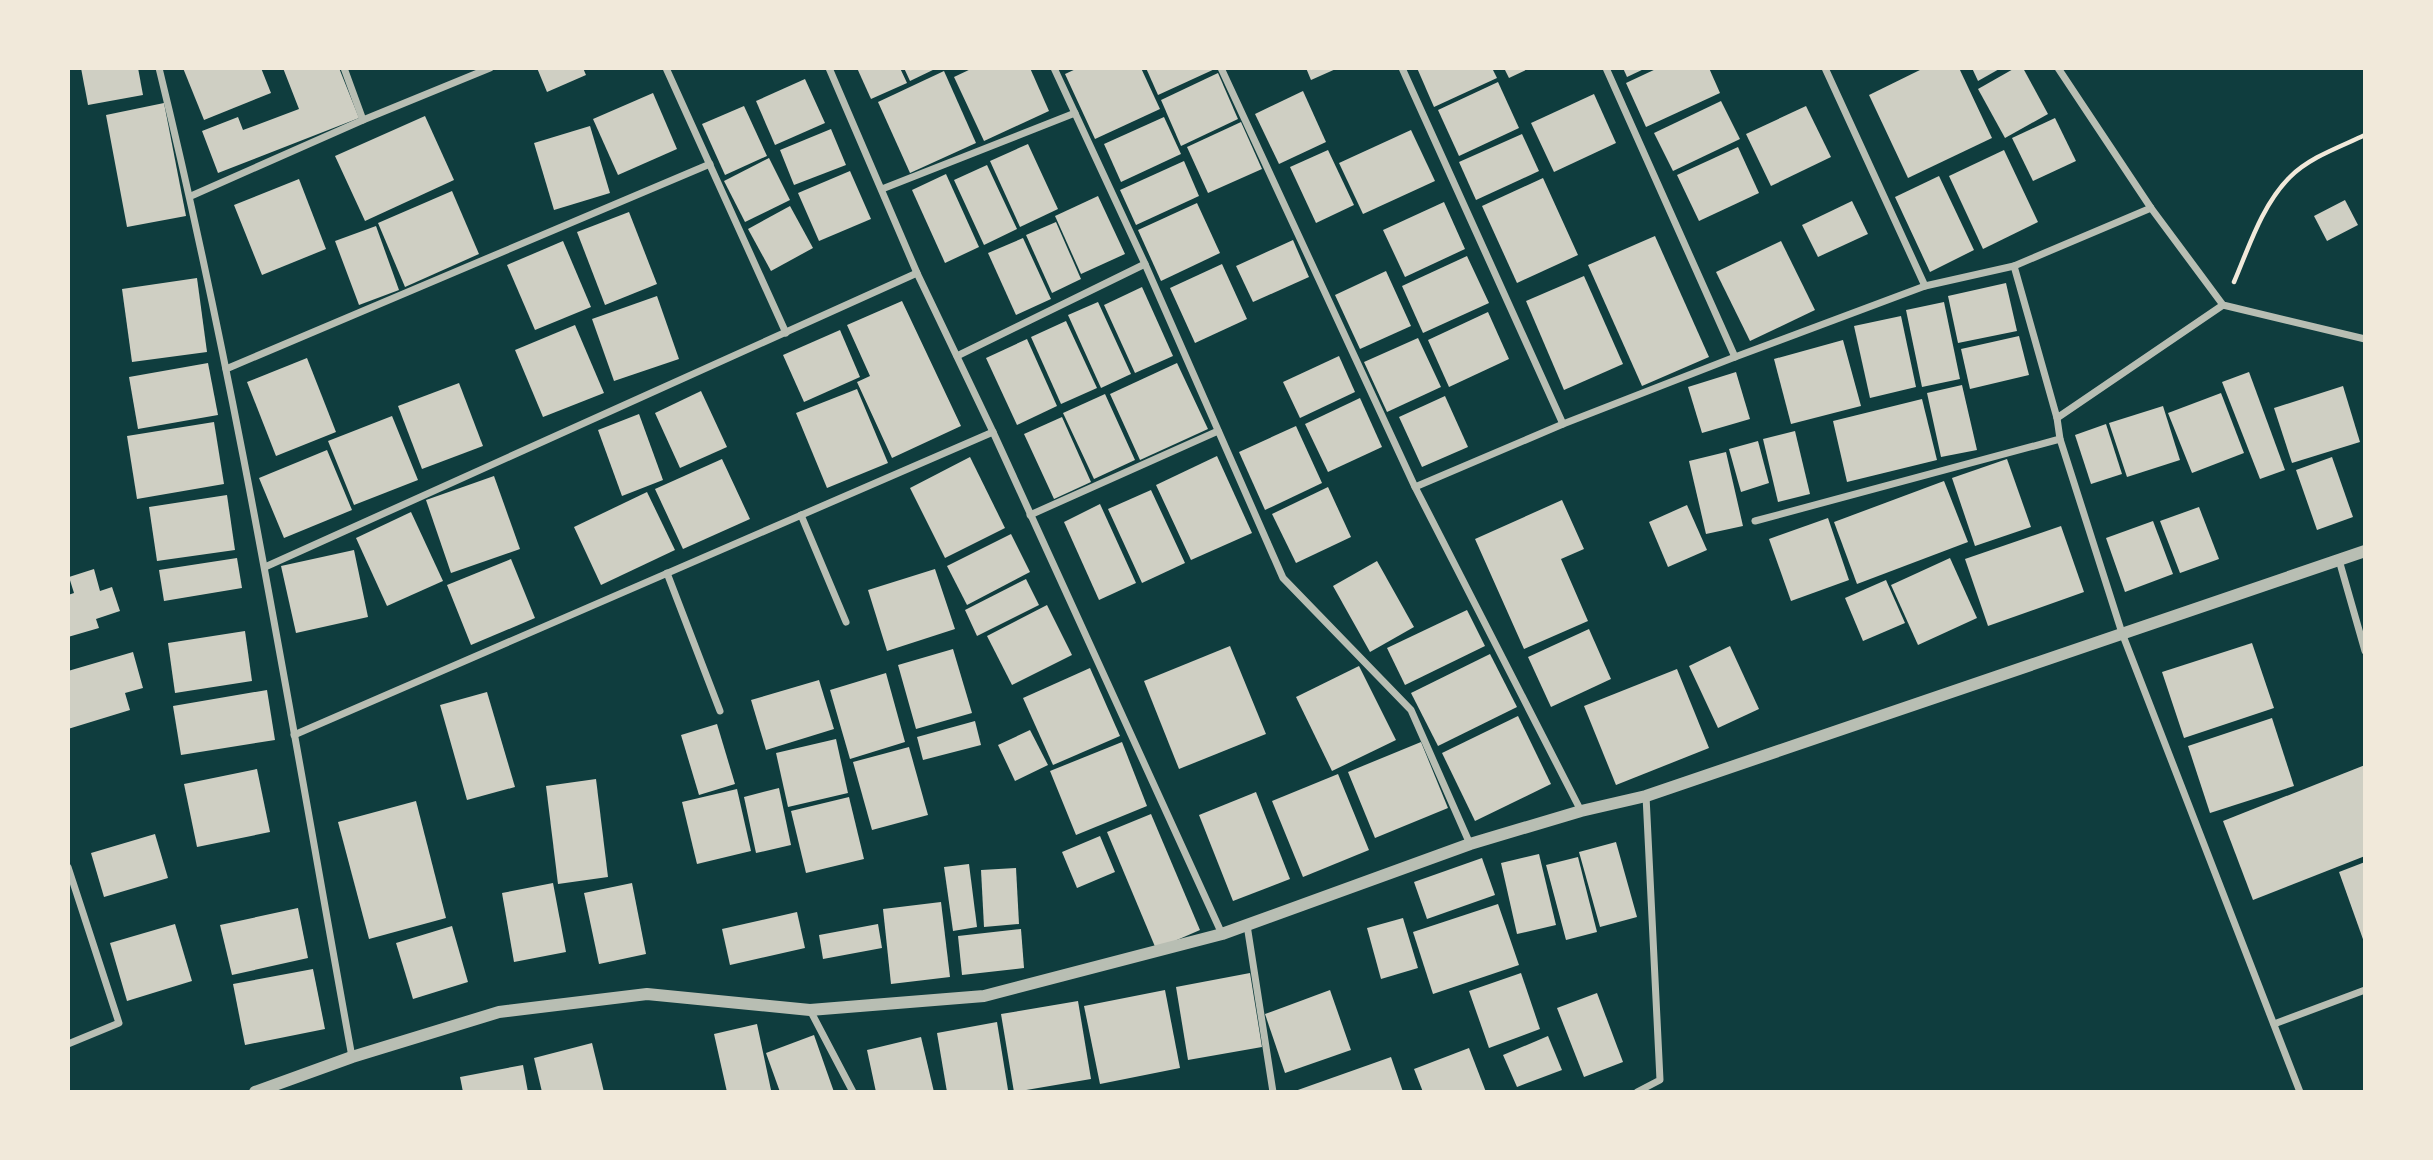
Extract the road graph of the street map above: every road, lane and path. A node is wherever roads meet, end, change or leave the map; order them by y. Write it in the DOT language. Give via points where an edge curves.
graph roads {
  1 [pos="159,68"];
  2 [pos="344,68"];
  3 [pos="489,68"];
  4 [pos="666,68"];
  5 [pos="829,68"];
  6 [pos="1054,68"];
  7 [pos="1221,68"];
  8 [pos="1402,68"];
  9 [pos="1606,68"];
  10 [pos="1825,68"];
  11 [pos="2058,68"];
  12 [pos="1075,113"];
  13 [pos="363,120"];
  14 [pos="2365,135"];
  15 [pos="709,164"];
  16 [pos="881,190"];
  17 [pos="191,196"];
  18 [pos="2151,208"];
  19 [pos="1145,264"];
  20 [pos="2014,266"];
  21 [pos="917,273"];
  22 [pos="1925,286"];
  23 [pos="2223,305"];
  24 [pos="786,333"];
  25 [pos="2365,339"];
  26 [pos="957,356"];
  27 [pos="1735,356"];
  28 [pos="226,369"];
  29 [pos="2057,418"];
  30 [pos="1563,424"];
  31 [pos="1218,431"];
  32 [pos="993,432"];
  33 [pos="2060,439"];
  34 [pos="1415,486"];
  35 [pos="801,515"];
  36 [pos="1030,515"];
  37 [pos="1755,521"];
  38 [pos="2365,551"];
  39 [pos="2340,560"];
  40 [pos="265,566"];
  41 [pos="667,573"];
  42 [pos="846,622"];
  43 [pos="2122,633"];
  44 [pos="2365,651"];
  45 [pos="720,711"];
  46 [pos="294,735"];
  47 [pos="1646,796"];
  48 [pos="1581,811"];
  49 [pos="1470,844"];
  50 [pos="68,867"];
  51 [pos="1247,925"];
  52 [pos="1222,934"];
  53 [pos="2365,990"];
  54 [pos="810,1010"];
  55 [pos="2274,1024"];
  56 [pos="68,1044"];
  57 [pos="352,1057"];
  58 [pos="255,1092"];
  59 [pos="853,1092"];
  60 [pos="1273,1092"];
  61 [pos="1637,1092"];
  62 [pos="2300,1092"];
  1 -- 17 [label="street"];
  2 -- 13 [label="street"];
  3 -- 13 [label="street"];
  4 -- 15 [label="street"];
  5 -- 16 [label="street"];
  6 -- 12 [label="street"];
  7 -- 34 [label="street"];
  8 -- 30 [label="street"];
  9 -- 27 [label="street"];
  10 -- 22 [label="street"];
  11 -- 18 [label="street"];
  12 -- 16 [label="street"];
  12 -- 19 [label="street"];
  13 -- 17 [label="street"];
  14 -- 23 [label="path" via="2316,158 2290,177 2268,206"];
  15 -- 24 [label="street"];
  15 -- 28 [label="street"];
  16 -- 21 [label="street"];
  17 -- 28 [label="street"];
  18 -- 20 [label="street"];
  18 -- 23 [label="street"];
  19 -- 26 [label="street"];
  19 -- 31 [label="street"];
  20 -- 22 [label="street"];
  20 -- 29 [label="street"];
  21 -- 24 [label="street"];
  21 -- 26 [label="street"];
  22 -- 27 [label="street"];
  23 -- 25 [label="street"];
  23 -- 29 [label="street"];
  24 -- 40 [label="street"];
  26 -- 32 [label="street"];
  27 -- 30 [label="street"];
  28 -- 40 [label="street"];
  29 -- 33 [label="street"];
  30 -- 34 [label="street"];
  31 -- 36 [label="street"];
  31 -- 49 [label="street" via="1283,578 1412,710"];
  32 -- 35 [label="street"];
  32 -- 36 [label="street"];
  33 -- 37 [label="street"];
  33 -- 43 [label="street"];
  34 -- 48 [label="street"];
  35 -- 41 [label="street"];
  35 -- 42 [label="street"];
  36 -- 52 [label="street"];
  38 -- 39 [label="street"];
  39 -- 43 [label="street"];
  39 -- 44 [label="street"];
  40 -- 46 [label="street"];
  41 -- 45 [label="street"];
  41 -- 46 [label="street"];
  43 -- 47 [label="street"];
  43 -- 55 [label="street"];
  46 -- 57 [label="street"];
  47 -- 48 [label="street"];
  47 -- 61 [label="street" via="1660,1080"];
  48 -- 49 [label="street"];
  49 -- 51 [label="street"];
  50 -- 56 [label="street" via="119,1023"];
  51 -- 52 [label="street"];
  51 -- 60 [label="street"];
  52 -- 54 [label="street" via="984,996"];
  53 -- 55 [label="street"];
  54 -- 57 [label="street" via="647,994 499,1012"];
  54 -- 59 [label="street"];
  55 -- 62 [label="street"];
  57 -- 58 [label="street"];
}
